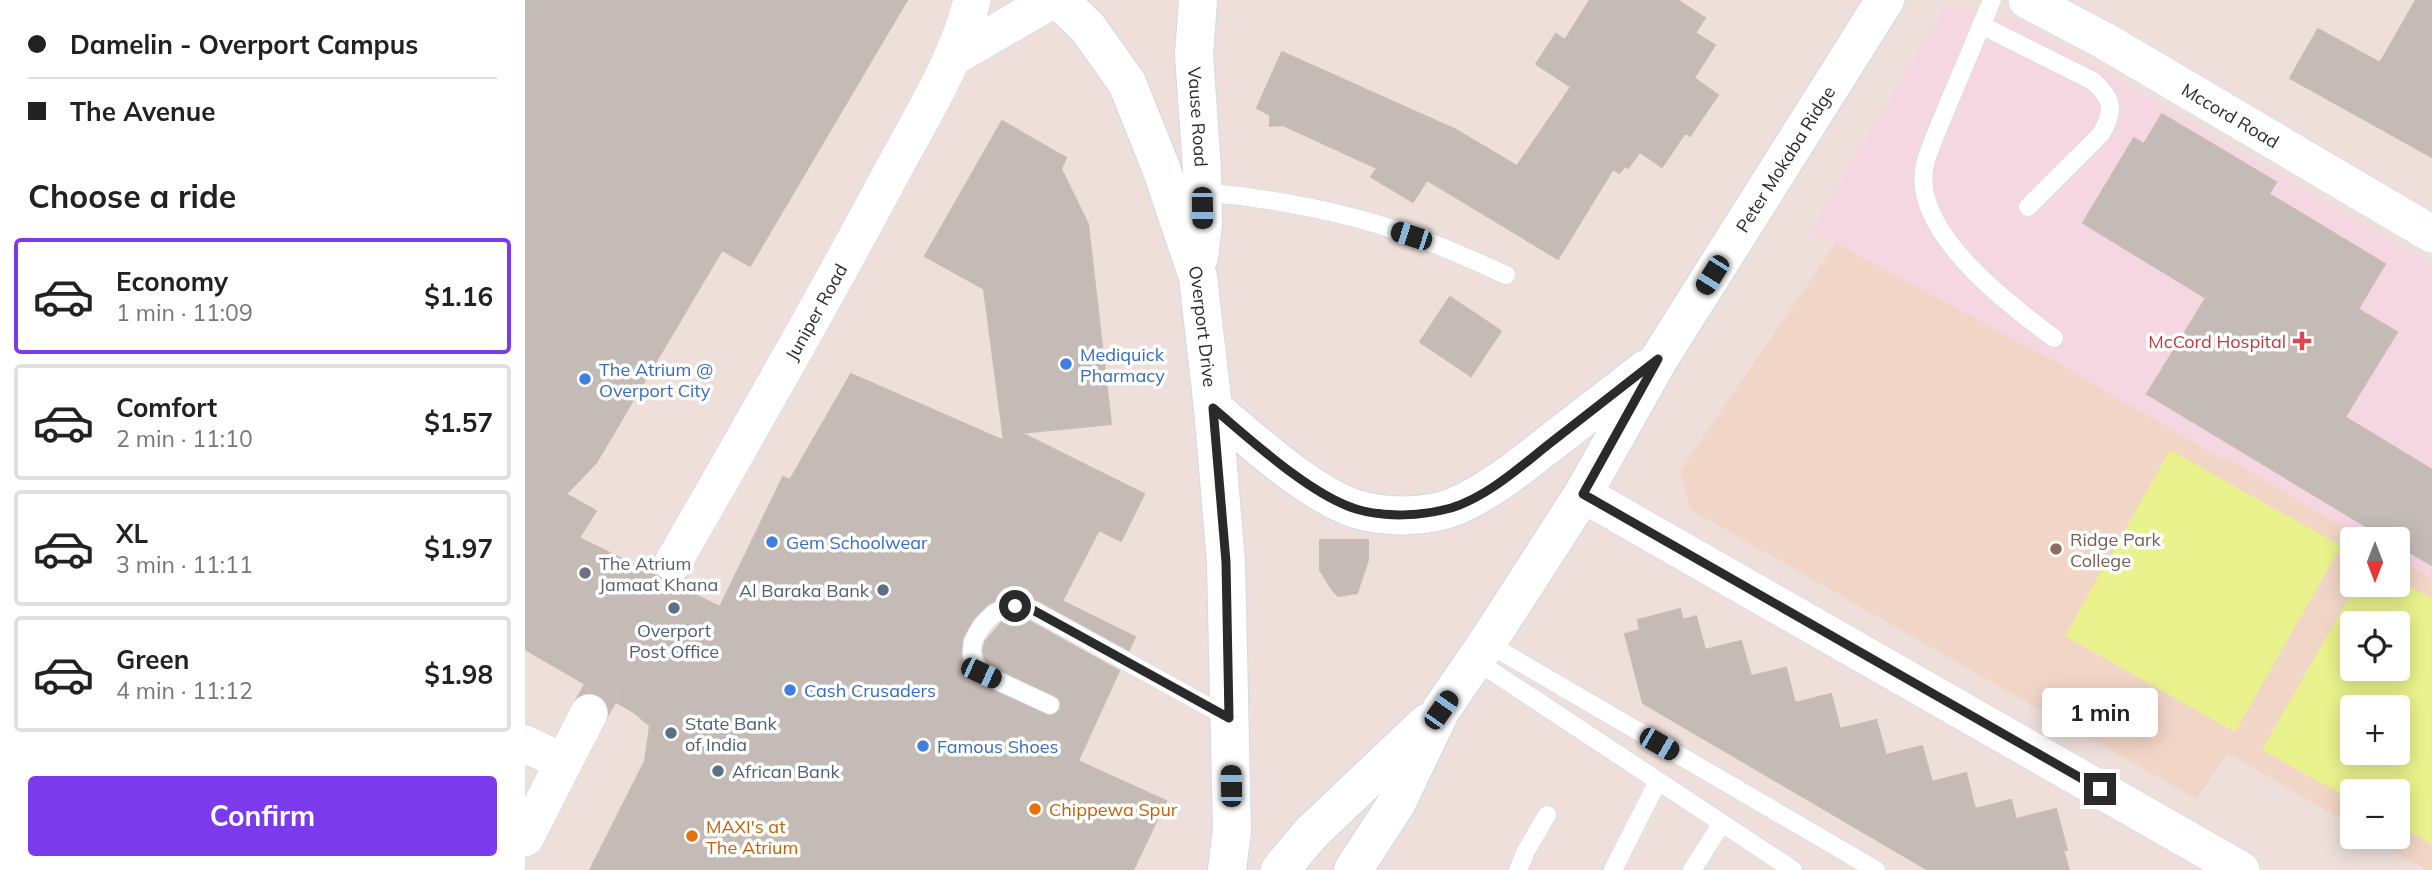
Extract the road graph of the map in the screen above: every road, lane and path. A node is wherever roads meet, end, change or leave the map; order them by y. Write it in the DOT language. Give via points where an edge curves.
graph roads {
  1 [pos="972,0"];
  2 [pos="1052,0"];
  3 [pos="1059,0"];
  4 [pos="1198,0"];
  5 [pos="1885,0"];
  6 [pos="1992,0"];
  7 [pos="2027,0"];
  8 [pos="1981,26"];
  9 [pos="952,58"];
  10 [pos="1202,192"];
  11 [pos="2028,207"];
  12 [pos="2432,234"];
  13 [pos="1506,275"];
  14 [pos="1198,277"];
  15 [pos="2053,338"];
  16 [pos="1658,359"];
  17 [pos="1213,408"];
  18 [pos="1583,494"];
  19 [pos="673,564"];
  20 [pos="1481,652"];
  21 [pos="1050,705"];
  22 [pos="1441,710"];
  23 [pos="589,713"];
  24 [pos="1229,718"];
  25 [pos="525,744"];
  26 [pos="564,762"];
  27 [pos="1658,781"];
  28 [pos="1547,815"];
  29 [pos="1722,823"];
  30 [pos="525,838"];
  31 [pos="1231,865"];
  32 [pos="1280,870"];
  33 [pos="1353,870"];
  34 [pos="1518,870"];
  35 [pos="1613,870"];
  36 [pos="1692,870"];
  37 [pos="1792,870"];
  38 [pos="1875,870"];
  39 [pos="2241,870"];
  1 -- 9 [label="street, Juniper Road"];
  2 -- 9 [label="street"];
  3 -- 14 [label="main road, Overport Drive" via="1088,28 1127,83"];
  4 -- 10 [label="main road, Vause Road" via="1194,55"];
  5 -- 16 [label="main road, Peter Mokaba Ridge"];
  6 -- 8 [label="lane"];
  7 -- 12 [label="street, Mccord Road"];
  8 -- 11 [label="lane" via="2093,81 2106,93 2110,108 2101,134"];
  8 -- 15 [label="lane" via="1923,171 1928,207 1971,268 2005,302"];
  9 -- 19 [label="street, Juniper Road" via="849,253"];
  10 -- 13 [label="lane" via="1312,207 1431,242"];
  10 -- 14 [label="main road, Vause Road"];
  14 -- 17 [label="main road, Overport Drive"];
  16 -- 17 [label="main road" via="1487,490 1453,507 1418,514 1355,509 1272,458"];
  16 -- 18 [label="main road, Peter Mokaba Ridge"];
  17 -- 24 [label="main road, Overport Drive" via="1226,562"];
  18 -- 20 [label="main road, Peter Mokaba Ridge"];
  18 -- 39 [label="street"];
  20 -- 22 [label="main road, Peter Mokaba Ridge"];
  20 -- 27 [label="lane"];
  20 -- 38 [label="lane"];
  21 -- 24 [label="lane" via="975,666 972,646 998,611 1015,606 1033,610"];
  22 -- 32 [label="main road, Peter Mokaba Ridge" via="1311,833"];
  22 -- 33 [label="main road, Peter Mokaba Ridge" via="1396,804"];
  23 -- 26 [label="street"];
  24 -- 31 [label="main road, Overport Drive"];
  25 -- 26 [label="street"];
  26 -- 30 [label="street"];
  27 -- 29 [label="lane"];
  27 -- 35 [label="lane"];
  28 -- 34 [label="lane"];
  29 -- 36 [label="lane"];
  29 -- 37 [label="lane"];
}
